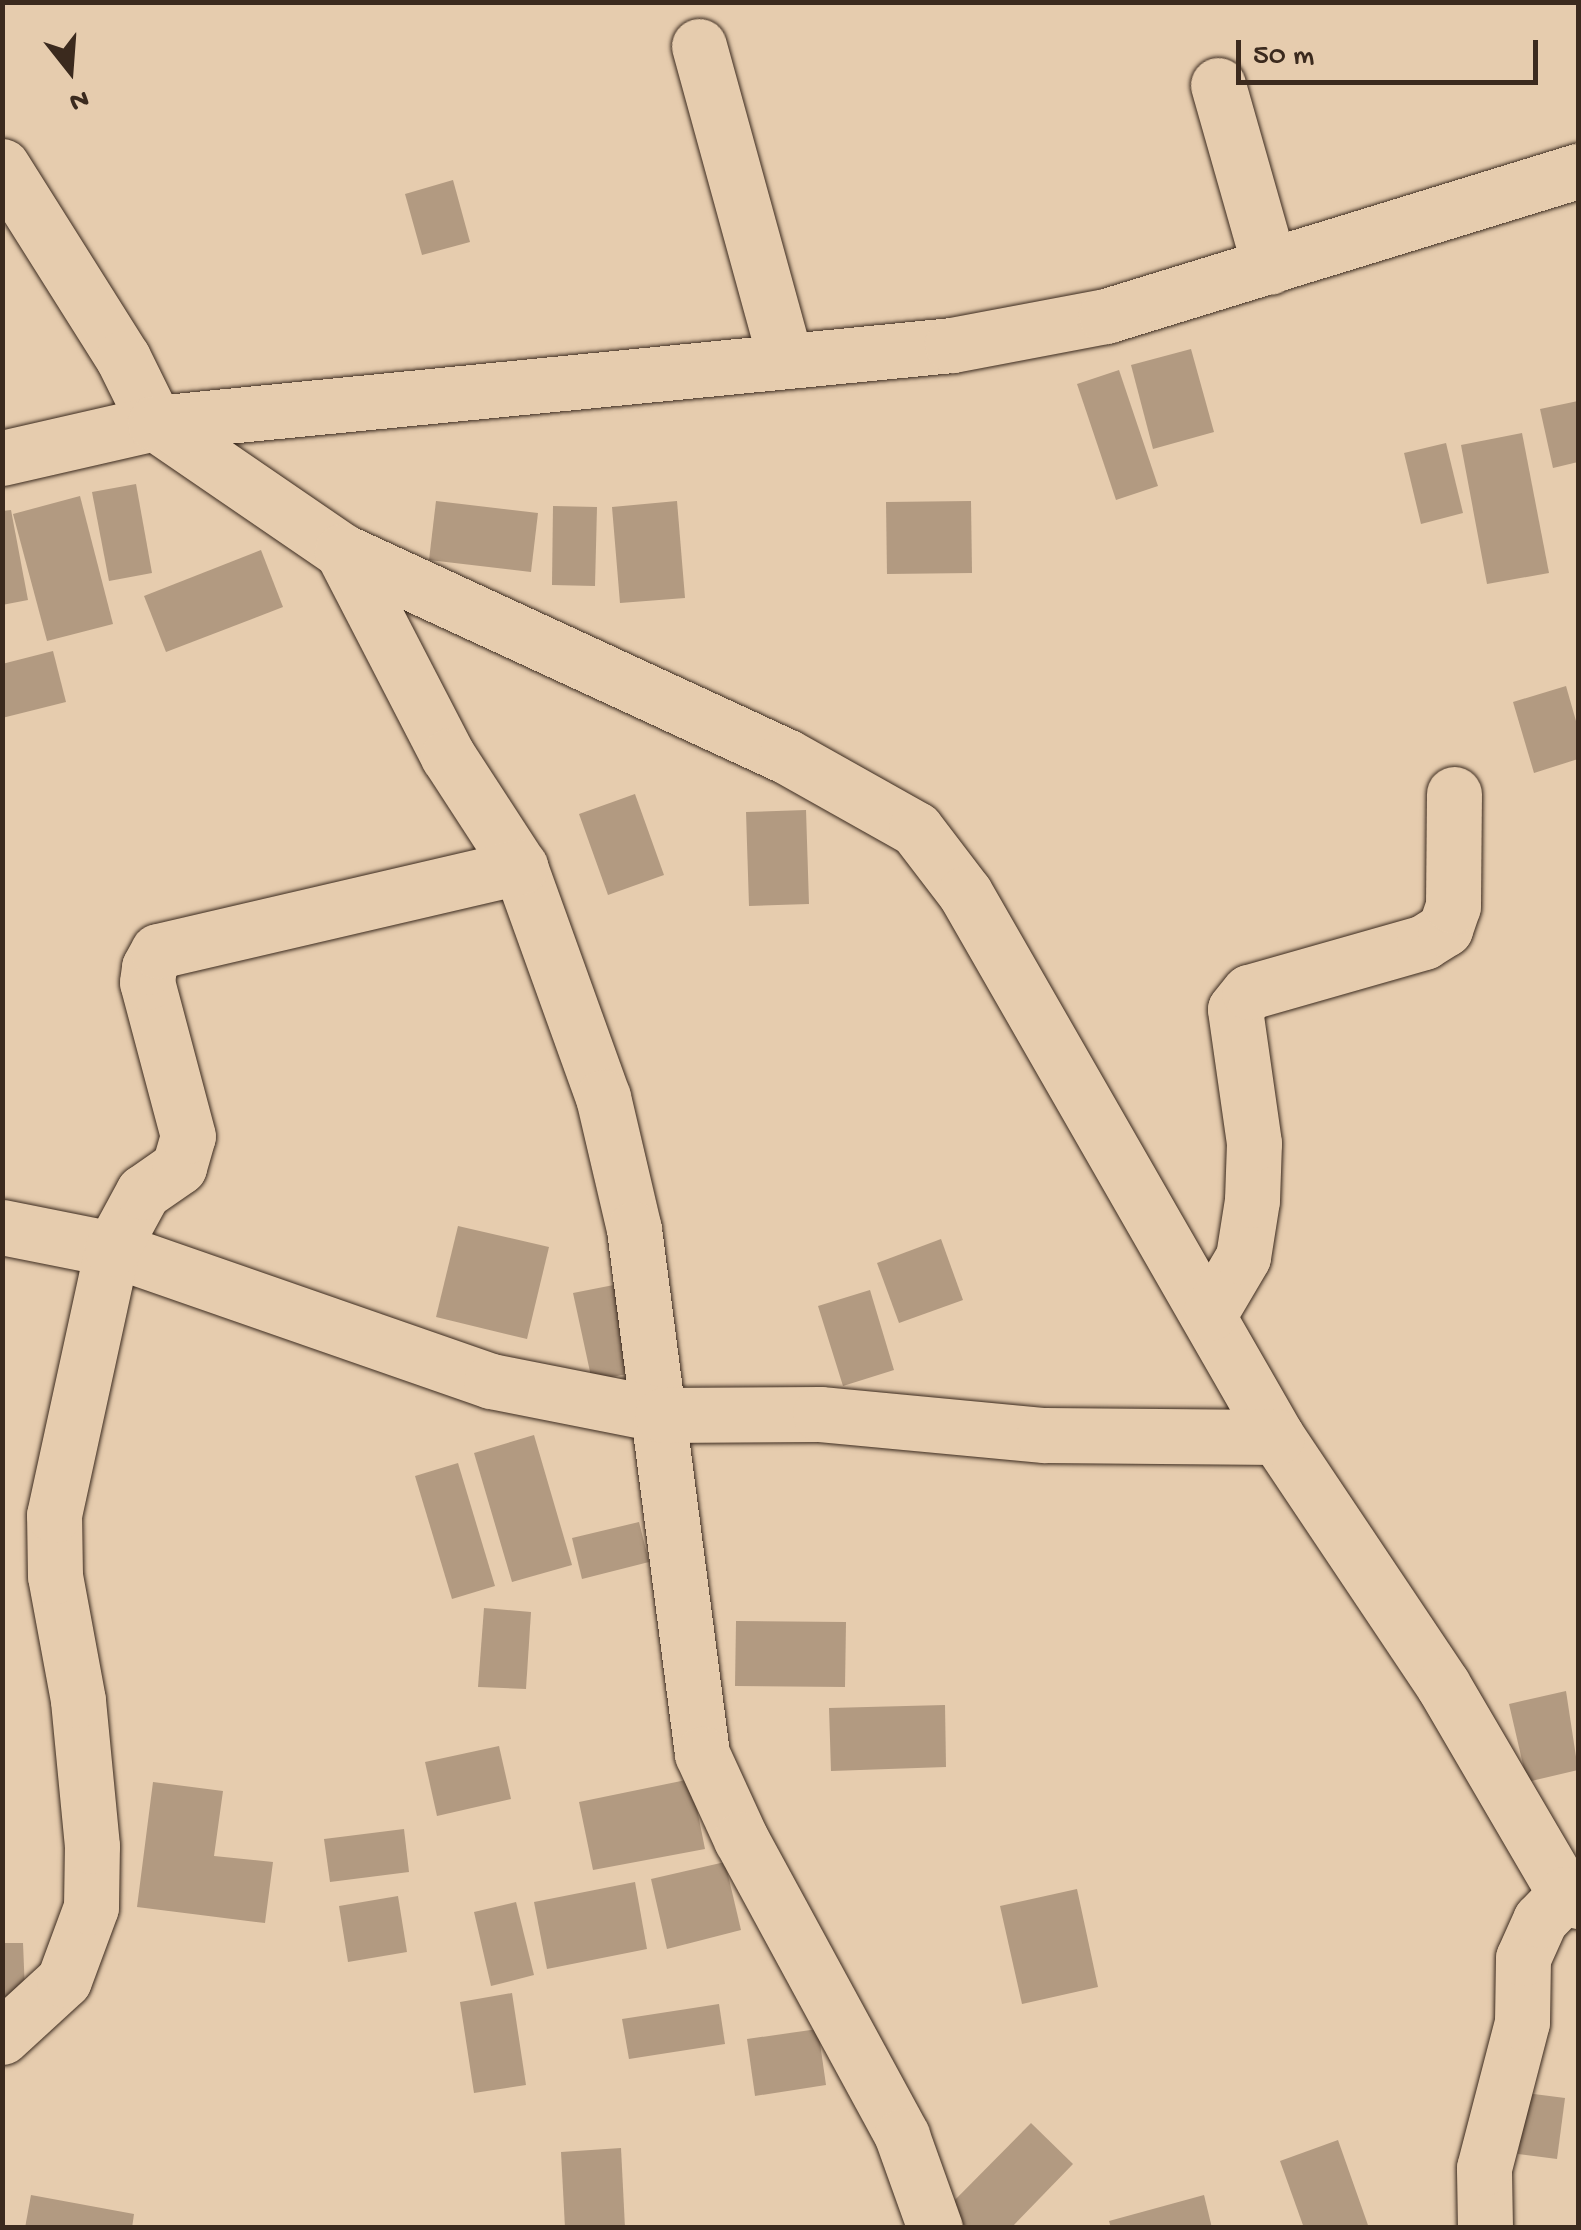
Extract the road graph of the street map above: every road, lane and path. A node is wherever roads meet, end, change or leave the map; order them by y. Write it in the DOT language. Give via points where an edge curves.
graph roads {
  1 [pos="699,46"];
  2 [pos="1218,86"];
  3 [pos="2,166"];
  4 [pos="1578,170"];
  5 [pos="1270,267"];
  6 [pos="785,358"];
  7 [pos="155,423"];
  8 [pos="2,458"];
  9 [pos="342,551"];
  10 [pos="1454,794"];
  11 [pos="520,868"];
  12 [pos="2,1227"];
  13 [pos="112,1250"];
  14 [pos="1210,1313"];
  15 [pos="662,1415"];
  16 [pos="1278,1436"];
  17 [pos="1571,1898"];
  18 [pos="2,2037"];
  19 [pos="935,2228"];
  20 [pos="1485,2228"];
  1 -- 6 [label="street"];
  2 -- 5 [label="street"];
  3 -- 7 [label="street"];
  4 -- 5 [label="street"];
  5 -- 6 [label="street" via="1106,316 952,345"];
  6 -- 7 [label="street"];
  7 -- 8 [label="street"];
  7 -- 9 [label="street"];
  9 -- 11 [label="street" via="448,756"];
  9 -- 14 [label="street" via="786,756 916,829 965,892"];
  10 -- 14 [label="street" via="1453,906 1445,929 1424,942 1249,992 1234,1009 1254,1143 1252,1200 1243,1257"];
  11 -- 13 [label="street" via="158,951 147,982 188,1136 179,1168 143,1192"];
  11 -- 15 [label="street" via="603,1098 634,1228"];
  12 -- 13 [label="street"];
  13 -- 15 [label="street" via="490,1381"];
  13 -- 18 [label="street" via="54,1515 55,1576 78,1700 91,1906 64,1980"];
  14 -- 16 [label="street"];
  15 -- 16 [label="street" via="820,1414 1044,1435"];
  15 -- 19 [label="street" via="686,1668 702,1754 902,2136"];
  16 -- 17 [label="street" via="1443,1686"];
  17 -- 20 [label="street" via="1540,1920 1524,1958 1522,2022 1484,2168"];
}
